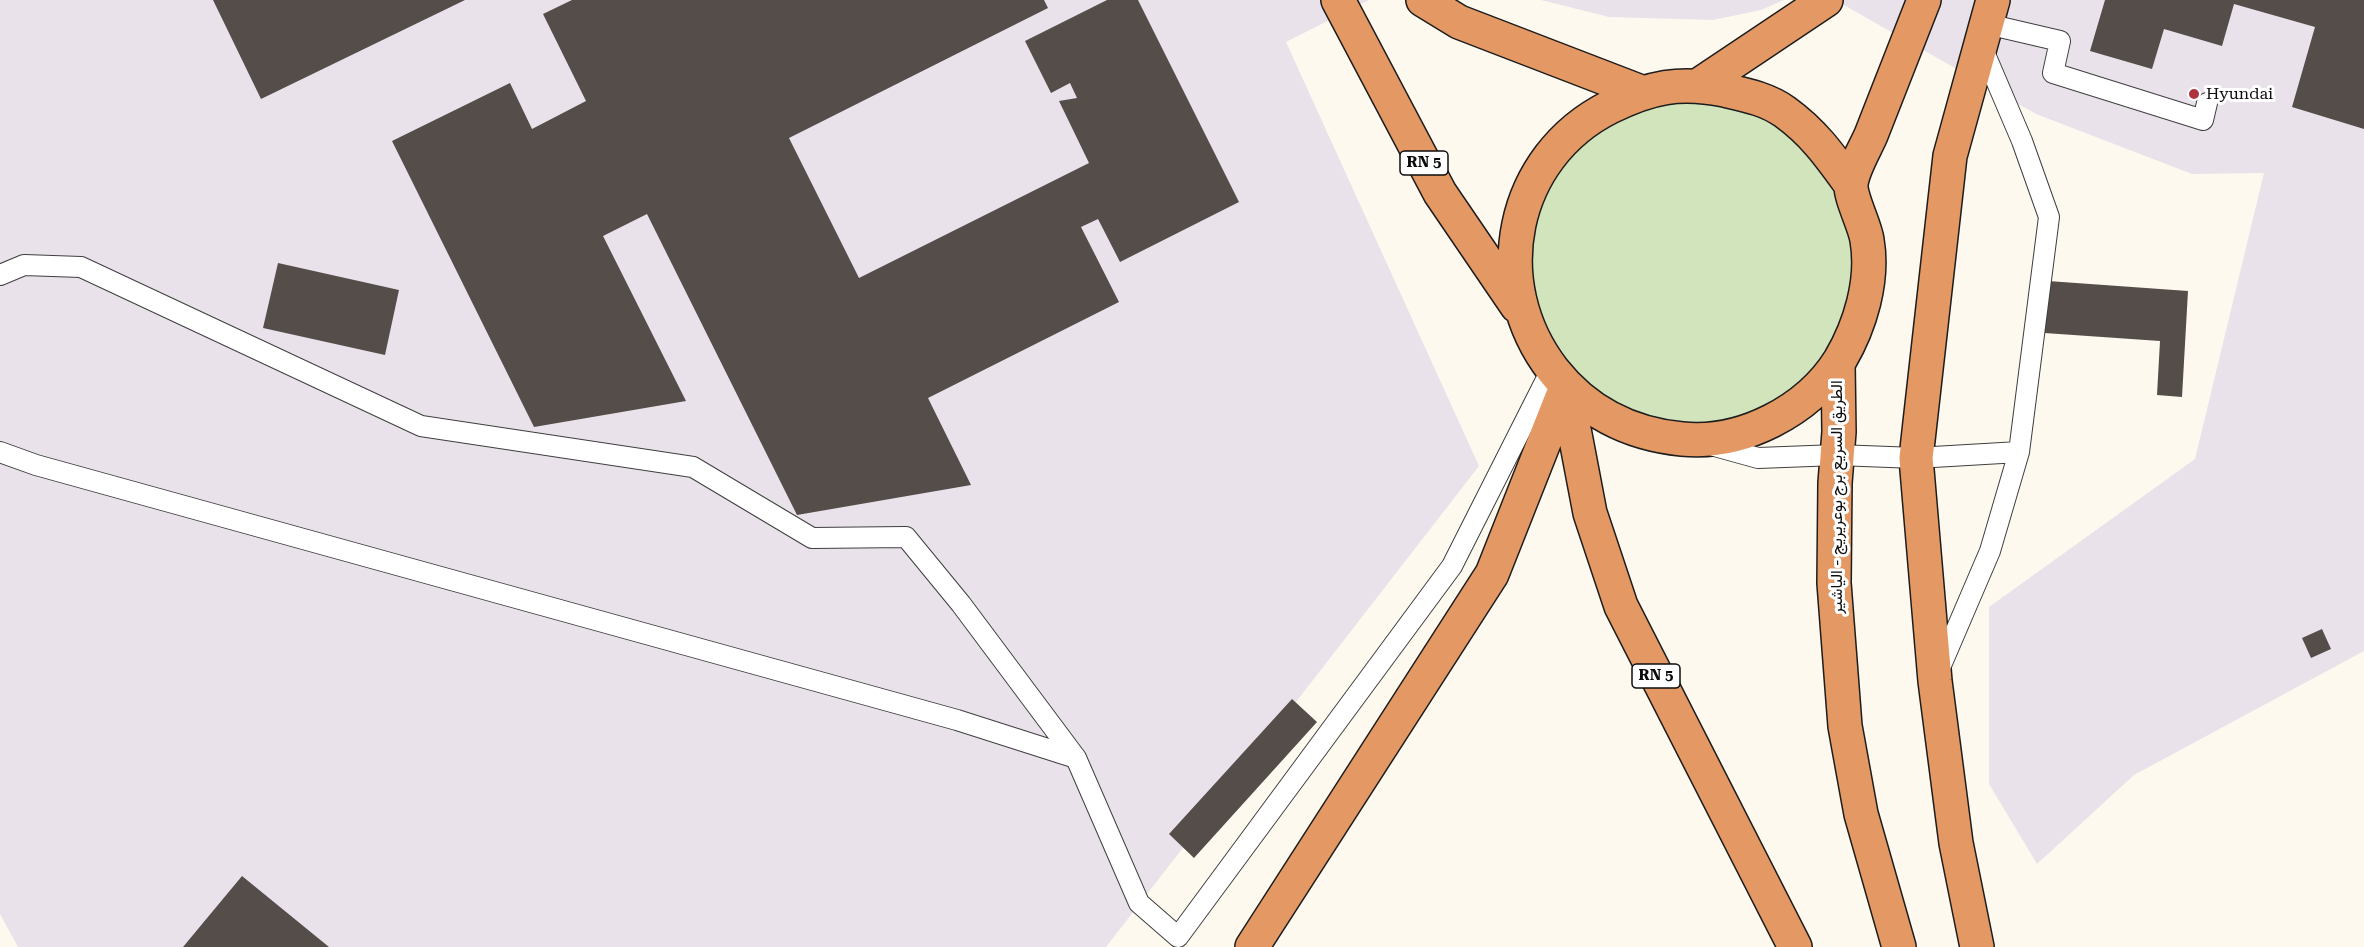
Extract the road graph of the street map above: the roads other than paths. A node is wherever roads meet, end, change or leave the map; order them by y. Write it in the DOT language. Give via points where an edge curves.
graph roads {
  1 [pos="1338,0"];
  2 [pos="1423,0"];
  3 [pos="1826,0"];
  4 [pos="1924,0"];
  5 [pos="1987,23"];
  6 [pos="1699,85"];
  7 [pos="1641,92"];
  8 [pos="2207,103"];
  9 [pos="1851,185"];
  10 [pos="0,274"];
  11 [pos="1524,316"];
  12 [pos="1838,363"];
  13 [pos="1559,378"];
  14 [pos="1694,440"];
  15 [pos="0,452"];
  16 [pos="2019,452"];
  17 [pos="1837,455"];
  18 [pos="1916,458"];
  19 [pos="1935,681"];
  20 [pos="1076,758"];
  21 [pos="1252,947"];
  22 [pos="1796,947"];
  23 [pos="1899,947"];
  24 [pos="1977,947"];
  1 -- 11 [label="highway, RN 5" via="1440,193"];
  2 -- 7 [label="highway" via="1459,22"];
  3 -- 6 [label="highway"];
  4 -- 9 [label="highway"];
  5 -- 8 [label="lane" via="2060,41 2053,74 2203,120"];
  5 -- 16 [label="lane" via="2049,217"];
  5 -- 18 [label="highway" via="1950,156"];
  6 -- 7 [label="highway"];
  6 -- 9 [label="highway" via="1757,97 1783,110 1816,136"];
  7 -- 11 [label="highway" via="1588,118 1546,160 1532,186 1515,244 1515,276"];
  9 -- 12 [label="highway" via="1868,242 1867,289 1854,334"];
  10 -- 20 [label="lane" via="24,265 81,267 421,426 693,467 812,538 906,537"];
  11 -- 13 [label="highway" via="1541,354"];
  12 -- 14 [label="highway" via="1790,411 1727,436"];
  12 -- 17 [label="highway, الطريق السريع برج بوعريريج - الياشير"];
  13 -- 14 [label="highway" via="1593,409 1624,426 1658,436"];
  13 -- 20 [label="lane" via="1452,566 1178,937 1139,903"];
  13 -- 21 [label="highway" via="1492,574"];
  13 -- 22 [label="highway, RN 5" via="1590,513 1621,606"];
  14 -- 17 [label="lane" via="1758,458"];
  15 -- 20 [label="lane" via="935,714"];
  16 -- 18 [label="lane"];
  16 -- 19 [label="lane" via="1990,552"];
  17 -- 18 [label="lane"];
  17 -- 23 [label="highway, الطريق السريع برج بوعريريج - الياشير" via="1834,583 1845,726 1861,814"];
  18 -- 19 [label="highway"];
  19 -- 24 [label="highway" via="1956,843"];
}
